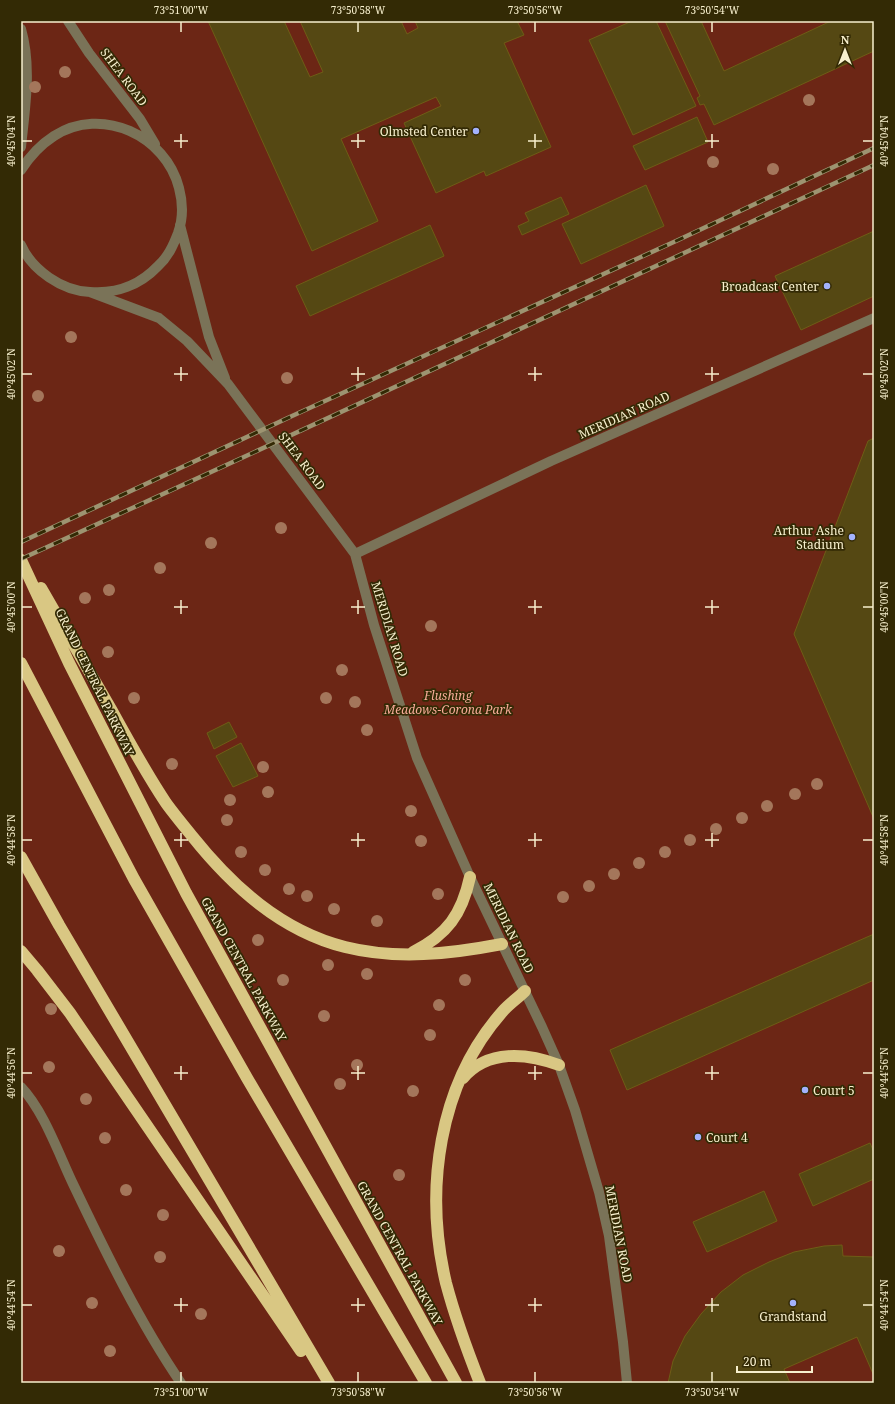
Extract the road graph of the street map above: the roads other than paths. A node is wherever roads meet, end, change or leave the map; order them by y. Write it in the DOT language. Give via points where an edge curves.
graph roads {
  1 [pos="68,21"];
  2 [pos="21,29"];
  3 [pos="21,147"];
  4 [pos="159,150"];
  5 [pos="21,170"];
  6 [pos="180,225"];
  7 [pos="21,245"];
  8 [pos="90,292"];
  9 [pos="874,318"];
  10 [pos="228,384"];
  11 [pos="21,552"];
  12 [pos="355,554"];
  13 [pos="21,560"];
  14 [pos="21,663"];
  15 [pos="21,857"];
  16 [pos="470,877"];
  17 [pos="502,944"];
  18 [pos="21,951"];
  19 [pos="409,954"];
  20 [pos="525,991"];
  21 [pos="559,1065"];
  22 [pos="458,1084"];
  23 [pos="21,1087"];
  24 [pos="181,1383"];
  25 [pos="324,1383"];
  26 [pos="329,1383"];
  27 [pos="426,1383"];
  28 [pos="456,1383"];
  29 [pos="480,1383"];
  30 [pos="627,1383"];
  1 -- 4 [label="street, SHEA ROAD" via="89,54 140,119"];
  2 -- 3 [label="street" via="26,56"];
  4 -- 5 [label="street" via="143,137 127,129 110,125 84,125 56,135 40,146"];
  4 -- 6 [label="street" via="177,179 182,210"];
  6 -- 8 [label="street" via="173,246 154,271 117,291"];
  6 -- 10 [label="street, SHEA ROAD" via="209,337"];
  7 -- 8 [label="street" via="31,261 46,275 70,288"];
  8 -- 10 [label="street, SHEA ROAD" via="159,318 187,342"];
  9 -- 12 [label="street, MERIDIAN ROAD" via="551,461"];
  10 -- 12 [label="street, SHEA ROAD"];
  11 -- 19 [label="highway" via="147,772 176,815 223,873 268,911 317,938 378,953"];
  12 -- 16 [label="street, MERIDIAN ROAD" via="374,625 417,758"];
  13 -- 28 [label="highway, GRAND CENTRAL PARKWAY" via="72,670 186,893"];
  14 -- 27 [label="highway" via="138,886"];
  15 -- 26 [label="highway"];
  16 -- 17 [label="street, MERIDIAN ROAD"];
  16 -- 19 [label="highway" via="466,893 452,923 440,936"];
  17 -- 19 [label="highway" via="437,954"];
  17 -- 20 [label="street, MERIDIAN ROAD"];
  18 -- 25 [label="highway" via="70,1013"];
  20 -- 21 [label="street, MERIDIAN ROAD"];
  20 -- 22 [label="highway" via="503,1011 478,1044"];
  21 -- 22 [label="highway" via="527,1056 506,1056 483,1063 466,1074"];
  21 -- 30 [label="street, MERIDIAN ROAD" via="584,1138 609,1236"];
  22 -- 29 [label="highway" via="441,1141 437,1170 438,1227 450,1295 463,1341"];
  23 -- 24 [label="street" via="39,1110 132,1302"];
}
